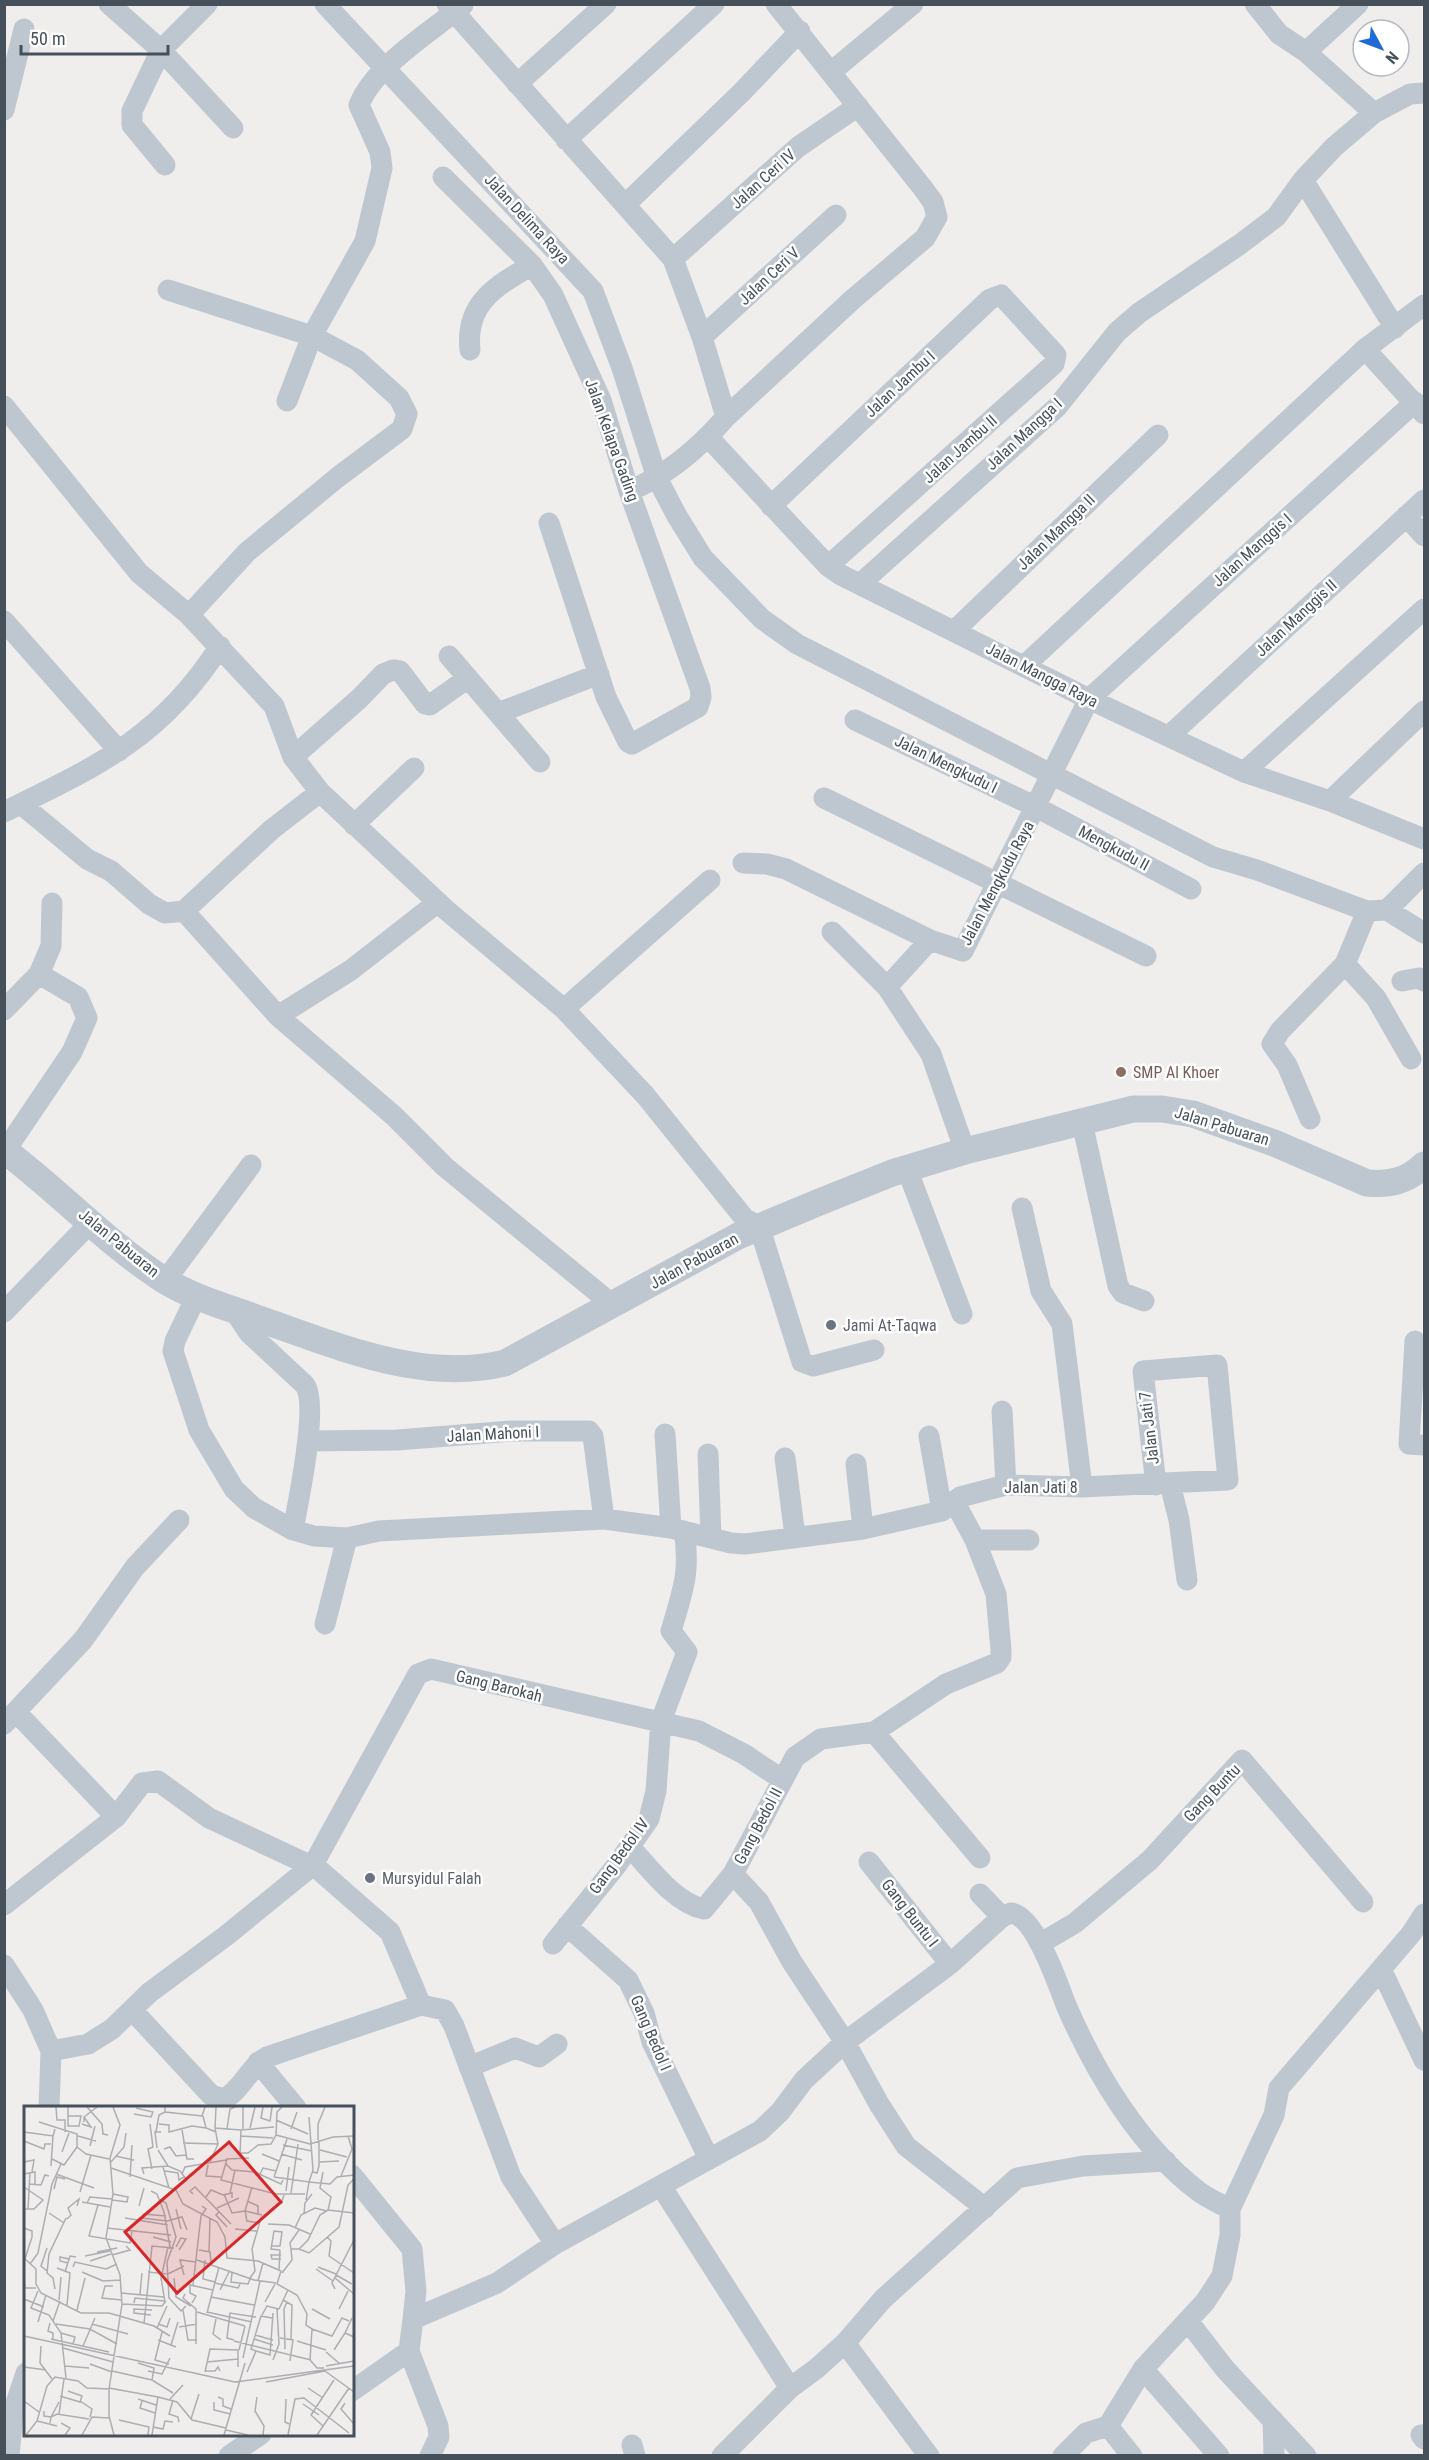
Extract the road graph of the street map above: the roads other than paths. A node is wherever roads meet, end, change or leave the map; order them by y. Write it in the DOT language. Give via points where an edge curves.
graph roads {
  1 [pos="109,4"];
  2 [pos="207,4"];
  3 [pos="325,4"];
  4 [pos="606,4"];
  5 [pos="714,4"];
  6 [pos="776,4"];
  7 [pos="913,4"];
  8 [pos="1255,4"];
  9 [pos="1358,4"];
  10 [pos="455,7"];
  11 [pos="24,29"];
  12 [pos="800,31"];
  13 [pos="161,50"];
  14 [pos="1306,52"];
  15 [pos="383,71"];
  16 [pos="831,72"];
  17 [pos="517,84"];
  18 [pos="1425,93"];
  19 [pos="858,106"];
  20 [pos="4,110"];
  21 [pos="1374,113"];
  22 [pos="233,128"];
  23 [pos="566,140"];
  24 [pos="165,165"];
  25 [pos="444,177"];
  26 [pos="1302,180"];
  27 [pos="626,204"];
  28 [pos="837,214"];
  29 [pos="673,259"];
  30 [pos="532,265"];
  31 [pos="168,290"];
  32 [pos="1425,305"];
  33 [pos="1029,325"];
  34 [pos="1395,328"];
  35 [pos="312,336"];
  36 [pos="702,337"];
  37 [pos="1365,349"];
  38 [pos="470,350"];
  39 [pos="287,401"];
  40 [pos="4,406"];
  41 [pos="1420,408"];
  42 [pos="726,417"];
  43 [pos="1158,435"];
  44 [pos="708,437"];
  45 [pos="643,484"];
  46 [pos="1425,500"];
  47 [pos="771,506"];
  48 [pos="1406,516"];
  49 [pos="549,523"];
  50 [pos="1425,536"];
  51 [pos="828,566"];
  52 [pos="860,584"];
  53 [pos="1425,609"];
  54 [pos="189,615"];
  55 [pos="4,621"];
  56 [pos="955,630"];
  57 [pos="220,646"];
  58 [pos="449,656"];
  59 [pos="1024,666"];
  60 [pos="599,674"];
  61 [pos="468,678"];
  62 [pos="1089,699"];
  63 [pos="1425,711"];
  64 [pos="498,713"];
  65 [pos="855,720"];
  66 [pos="1169,736"];
  67 [pos="119,751"];
  68 [pos="293,757"];
  69 [pos="540,762"];
  70 [pos="414,768"];
  71 [pos="1244,772"];
  72 [pos="1051,776"];
  73 [pos="320,792"];
  74 [pos="824,798"];
  75 [pos="1330,801"];
  76 [pos="1037,805"];
  77 [pos="13,808"];
  78 [pos="354,825"];
  79 [pos="1421,832"];
  80 [pos="743,863"];
  81 [pos="1425,873"];
  82 [pos="710,880"];
  83 [pos="996,882"];
  84 [pos="1191,889"];
  85 [pos="438,902"];
  86 [pos="52,903"];
  87 [pos="1377,910"];
  88 [pos="184,911"];
  89 [pos="832,932"];
  90 [pos="1425,933"];
  91 [pos="930,940"];
  92 [pos="1146,956"];
  93 [pos="1345,964"];
  94 [pos="39,974"];
  95 [pos="1402,981"];
  96 [pos="1425,981"];
  97 [pos="887,987"];
  98 [pos="564,1009"];
  99 [pos="4,1010"];
  100 [pos="278,1016"];
  101 [pos="1411,1059"];
  102 [pos="1310,1119"];
  103 [pos="1082,1122"];
  104 [pos="5,1150"];
  105 [pos="965,1151"];
  106 [pos="1425,1165"];
  107 [pos="251,1166"];
  108 [pos="907,1169"];
  109 [pos="1022,1208"];
  110 [pos="91,1222"];
  111 [pos="759,1226"];
  112 [pos="165,1281"];
  113 [pos="196,1297"];
  114 [pos="1144,1301"];
  115 [pos="613,1305"];
  116 [pos="233,1309"];
  117 [pos="4,1312"];
  118 [pos="962,1314"];
  119 [pos="1415,1341"];
  120 [pos="874,1350"];
  121 [pos="1143,1371"];
  122 [pos="1002,1412"];
  123 [pos="665,1434"];
  124 [pos="929,1436"];
  125 [pos="308,1441"];
  126 [pos="1417,1444"];
  127 [pos="708,1454"];
  128 [pos="785,1458"];
  129 [pos="856,1464"];
  130 [pos="1006,1485"];
  131 [pos="1163,1485"];
  132 [pos="1082,1487"];
  133 [pos="948,1506"];
  134 [pos="603,1519"];
  135 [pos="179,1520"];
  136 [pos="678,1529"];
  137 [pos="863,1529"];
  138 [pos="293,1530"];
  139 [pos="795,1536"];
  140 [pos="347,1538"];
  141 [pos="711,1538"];
  142 [pos="975,1540"];
  143 [pos="1029,1540"];
  144 [pos="1187,1580"];
  145 [pos="324,1624"];
  146 [pos="11,1719"];
  147 [pos="661,1721"];
  148 [pos="873,1732"];
  149 [pos="783,1780"];
  150 [pos="116,1817"];
  151 [pos="629,1846"];
  152 [pos="980,1858"];
  153 [pos="869,1862"];
  154 [pos="313,1865"];
  155 [pos="733,1874"];
  156 [pos="980,1893"];
  157 [pos="1363,1902"];
  158 [pos="4,1905"];
  159 [pos="1425,1914"];
  160 [pos="1002,1917"];
  161 [pos="567,1926"];
  162 [pos="1041,1943"];
  163 [pos="553,1944"];
  164 [pos="950,1964"];
  165 [pos="4,1965"];
  166 [pos="1381,1969"];
  167 [pos="421,2005"];
  168 [pos="132,2010"];
  169 [pos="845,2042"];
  170 [pos="557,2044"];
  171 [pos="51,2051"];
  172 [pos="1425,2060"];
  173 [pos="258,2062"];
  174 [pos="469,2067"];
  175 [pos="49,2106"];
  176 [pos="294,2106"];
  177 [pos="709,2159"];
  178 [pos="1166,2162"];
  179 [pos="354,2177"];
  180 [pos="661,2186"];
  181 [pos="985,2208"];
  182 [pos="1230,2209"];
  183 [pos="555,2244"];
  184 [pos="413,2319"];
  185 [pos="1188,2321"];
  186 [pos="844,2343"];
  187 [pos="409,2351"];
  188 [pos="1143,2369"];
  189 [pos="24,2379"];
  190 [pos="790,2388"];
  191 [pos="354,2390"];
  192 [pos="1273,2420"];
  193 [pos="1108,2427"];
  194 [pos="258,2436"];
  195 [pos="9,2456"];
  196 [pos="229,2456"];
  197 [pos="430,2456"];
  198 [pos="722,2456"];
  199 [pos="929,2456"];
  200 [pos="1063,2456"];
  201 [pos="1132,2456"];
  202 [pos="1219,2456"];
  203 [pos="1274,2456"];
  204 [pos="1306,2456"];
  1 -- 13 [label="street"];
  2 -- 13 [label="street"];
  3 -- 15 [label="street, Jalan Delima Raya"];
  4 -- 17 [label="street"];
  5 -- 23 [label="street"];
  6 -- 12 [label="street"];
  7 -- 16 [label="street"];
  8 -- 14 [label="street" via="1279,34"];
  9 -- 14 [label="street"];
  10 -- 15 [label="street"];
  10 -- 17 [label="street"];
  11 -- 20 [label="street"];
  12 -- 16 [label="street"];
  12 -- 27 [label="street"];
  13 -- 22 [label="street"];
  13 -- 24 [label="street" via="132,111 132,125"];
  14 -- 21 [label="street"];
  15 -- 35 [label="street" via="359,105 380,152 382,168 365,241"];
  15 -- 45 [label="street, Jalan Delima Raya" via="593,291 622,368"];
  16 -- 19 [label="street"];
  17 -- 23 [label="street"];
  18 -- 21 [label="street, Jalan Mangga I" via="1410,94"];
  19 -- 29 [label="street, Jalan Ceri IV" via="798,147"];
  19 -- 42 [label="street" via="933,202 937,217 932,230"];
  21 -- 26 [label="street, Jalan Mangga I"];
  23 -- 27 [label="street"];
  25 -- 30 [label="street, Jalan Kelapa Gading"];
  26 -- 34 [label="street"];
  26 -- 52 [label="street, Jalan Mangga I" via="1276,217 1117,332 1057,407"];
  27 -- 29 [label="street"];
  28 -- 36 [label="street, Jalan Ceri V"];
  29 -- 36 [label="street"];
  30 -- 38 [label="street" via="497,286 478,306 469,326"];
  30 -- 45 [label="street, Jalan Kelapa Gading" via="553,295"];
  31 -- 35 [label="street"];
  32 -- 34 [label="street"];
  33 -- 47 [label="street, Jalan Jambu I" via="1001,295 990,298"];
  33 -- 51 [label="street, Jalan Jambu II" via="1056,355 1054,364"];
  34 -- 37 [label="street"];
  35 -- 39 [label="street"];
  35 -- 54 [label="street" via="357,360 399,398 407,414 402,429 247,552"];
  36 -- 42 [label="street"];
  37 -- 41 [label="street"];
  37 -- 59 [label="street"];
  40 -- 54 [label="street" via="139,573"];
  41 -- 62 [label="street, Jalan Manggis I"];
  42 -- 44 [label="street"];
  43 -- 56 [label="street, Jalan Mangga II"];
  44 -- 45 [label="street"];
  44 -- 47 [label="street, Jalan Mangga Raya"];
  45 -- 60 [label="street, Jalan Kelapa Gading" via="701,697 698,707 629,743 616,721"];
  45 -- 72 [label="street" via="703,558 778,632"];
  46 -- 48 [label="street, Jalan Manggis II"];
  47 -- 51 [label="street, Jalan Mangga Raya"];
  48 -- 50 [label="street"];
  48 -- 66 [label="street, Jalan Manggis II"];
  49 -- 60 [label="street"];
  51 -- 52 [label="street, Jalan Mangga Raya"];
  52 -- 56 [label="street, Jalan Mangga Raya"];
  53 -- 71 [label="street"];
  54 -- 57 [label="street"];
  55 -- 67 [label="street"];
  56 -- 59 [label="street, Jalan Mangga Raya"];
  57 -- 67 [label="street" via="198,680 168,714"];
  57 -- 68 [label="street" via="274,706"];
  58 -- 61 [label="street"];
  59 -- 62 [label="street, Jalan Mangga Raya"];
  60 -- 64 [label="street"];
  61 -- 64 [label="street"];
  61 -- 68 [label="street" via="430,705 425,704 400,671 383,674"];
  62 -- 66 [label="street, Jalan Mangga Raya"];
  62 -- 72 [label="street, Jalan Mengkudu Raya"];
  63 -- 75 [label="street"];
  64 -- 69 [label="street"];
  65 -- 76 [label="street, Jalan Mengkudu I"];
  66 -- 71 [label="street, Jalan Mangga Raya"];
  67 -- 77 [label="street" via="81,775"];
  68 -- 73 [label="street"];
  70 -- 78 [label="street"];
  71 -- 75 [label="street, Jalan Mangga Raya"];
  72 -- 76 [label="street, Jalan Mengkudu Raya"];
  72 -- 87 [label="street" via="1213,858"];
  73 -- 78 [label="street"];
  73 -- 88 [label="street" via="271,830"];
  74 -- 83 [label="street"];
  75 -- 79 [label="street, Jalan Mangga Raya"];
  76 -- 83 [label="street, Jalan Mengkudu Raya"];
  76 -- 84 [label="street, Mengkudu II"];
  77 -- 88 [label="street" via="111,871 149,904 165,913"];
  78 -- 85 [label="street"];
  80 -- 91 [label="street, Jalan Mengkudu Raya" via="786,869"];
  81 -- 87 [label="street"];
  82 -- 98 [label="street"];
  83 -- 91 [label="street, Jalan Mengkudu Raya" via="963,951"];
  83 -- 92 [label="street"];
  85 -- 98 [label="street"];
  85 -- 100 [label="street" via="351,970"];
  86 -- 94 [label="street" via="51,946"];
  87 -- 90 [label="street"];
  87 -- 93 [label="street"];
  88 -- 100 [label="street"];
  89 -- 97 [label="street"];
  91 -- 97 [label="street"];
  93 -- 101 [label="street" via="1376,998"];
  93 -- 102 [label="street" via="1272,1044 1287,1065"];
  94 -- 99 [label="street"];
  94 -- 104 [label="street" via="78,997 87,1018 72,1052"];
  95 -- 96 [label="street"];
  97 -- 105 [label="street" via="931,1054"];
  98 -- 111 [label="street" via="645,1095 745,1219"];
  100 -- 115 [label="street" via="394,1116 445,1167"];
  103 -- 105 [label="street, Jalan Pabuaran"];
  103 -- 106 [label="street, Jalan Pabuaran" via="1133,1109 1162,1108 1193,1114 1367,1183 1400,1182"];
  103 -- 114 [label="street" via="1118,1286 1123,1293"];
  104 -- 110 [label="street, Jalan Pabuaran"];
  105 -- 108 [label="street, Jalan Pabuaran"];
  107 -- 112 [label="street"];
  108 -- 111 [label="street, Jalan Pabuaran"];
  108 -- 118 [label="street"];
  109 -- 132 [label="street" via="1041,1291 1062,1324"];
  110 -- 112 [label="street, Jalan Pabuaran"];
  110 -- 117 [label="street"];
  111 -- 115 [label="street, Jalan Pabuaran"];
  111 -- 120 [label="street" via="802,1362 813,1366"];
  112 -- 113 [label="street, Jalan Pabuaran"];
  113 -- 116 [label="street, Jalan Pabuaran"];
  113 -- 138 [label="street, Jalan Jati 8" via="173,1352 199,1430 234,1489 254,1508"];
  115 -- 116 [label="street, Jalan Pabuaran" via="505,1363 472,1367 428,1366 360,1355"];
  116 -- 125 [label="street" via="249,1333 308,1390"];
  119 -- 126 [label="street"];
  121 -- 131 [label="street, Jalan Jati 7"];
  121 -- 131 [label="street, Jalan Jati 8" via="1218,1366 1229,1478"];
  122 -- 130 [label="street"];
  123 -- 136 [label="street"];
  124 -- 133 [label="street, Gang Bedol II"];
  125 -- 134 [label="street, Jalan Mahoni I" via="586,1430 593,1436"];
  125 -- 138 [label="street"];
  127 -- 141 [label="street"];
  128 -- 139 [label="street"];
  129 -- 137 [label="street"];
  130 -- 132 [label="street, Jalan Jati 8"];
  130 -- 133 [label="street, Jalan Jati 8"];
  131 -- 132 [label="street, Jalan Jati 8"];
  131 -- 144 [label="street, Jalan Jati 7" via="1179,1520"];
  133 -- 137 [label="street, Jalan Jati 8"];
  133 -- 142 [label="street, Gang Bedol II"];
  134 -- 136 [label="street, Jalan Jati 8"];
  134 -- 140 [label="street, Jalan Jati 8" via="379,1531"];
  135 -- 146 [label="street" via="135,1567 82,1640"];
  136 -- 141 [label="street, Jalan Jati 8"];
  136 -- 147 [label="street, Gang Bedol IV" via="688,1558 671,1631 687,1652"];
  137 -- 139 [label="street, Jalan Jati 8"];
  138 -- 140 [label="street, Jalan Jati 8"];
  139 -- 141 [label="street, Jalan Jati 8" via="745,1544"];
  140 -- 145 [label="street"];
  142 -- 143 [label="street"];
  142 -- 148 [label="street, Gang Bedol II" via="996,1594 1001,1657 997,1663 946,1684"];
  146 -- 150 [label="street"];
  147 -- 149 [label="street, Gang Barokah" via="699,1731"];
  147 -- 151 [label="street, Gang Bedol IV" via="656,1791 649,1819"];
  147 -- 154 [label="street, Gang Barokah" via="431,1669 418,1674"];
  148 -- 149 [label="street, Gang Bedol II" via="821,1739 795,1757"];
  148 -- 152 [label="street"];
  149 -- 155 [label="street, Gang Bedol II"];
  150 -- 154 [label="street" via="142,1783 158,1781 209,1818"];
  150 -- 158 [label="street"];
  151 -- 155 [label="street" via="693,1907 708,1907"];
  151 -- 161 [label="street, Gang Bedol IV"];
  153 -- 164 [label="street, Gang Buntu I"];
  154 -- 167 [label="street" via="390,1932"];
  154 -- 168 [label="street" via="148,1993"];
  155 -- 169 [label="street, Gang Bedol II" via="759,1902 792,1962"];
  156 -- 160 [label="street"];
  157 -- 162 [label="street, Gang Buntu" via="1242,1760 1150,1860 1075,1923"];
  159 -- 166 [label="street"];
  160 -- 162 [label="street" via="1017,1914"];
  160 -- 164 [label="street"];
  161 -- 163 [label="street, Gang Bedol IV"];
  161 -- 177 [label="street, Gang Bedol I" via="628,1980 644,2013 652,2042"];
  162 -- 178 [label="street" via="1073,2021 1104,2077 1132,2121"];
  164 -- 169 [label="street"];
  165 -- 171 [label="street" via="33,2010"];
  166 -- 172 [label="street"];
  166 -- 182 [label="street" via="1279,2088 1274,2115"];
  167 -- 173 [label="street"];
  167 -- 174 [label="street" via="440,2008 449,2015"];
  168 -- 171 [label="street" via="88,2044"];
  168 -- 173 [label="street" via="211,2095 224,2099 231,2096"];
  169 -- 177 [label="street" via="804,2080 760,2132"];
  169 -- 181 [label="street, Gang Bedol II" via="906,2146"];
  170 -- 174 [label="street" via="539,2057 515,2048"];
  171 -- 175 [label="street"];
  173 -- 176 [label="street"];
  174 -- 183 [label="street" via="511,2177"];
  177 -- 180 [label="street"];
  178 -- 181 [label="street" via="1083,2166 1023,2176"];
  178 -- 182 [label="street" via="1198,2191"];
  179 -- 184 [label="street" via="412,2249 416,2291"];
  180 -- 183 [label="street"];
  180 -- 190 [label="street"];
  181 -- 186 [label="street" via="884,2299"];
  182 -- 185 [label="street" via="1230,2235 1222,2276"];
  183 -- 184 [label="street" via="497,2283"];
  184 -- 187 [label="street"];
  185 -- 188 [label="street"];
  185 -- 192 [label="street" via="1225,2369"];
  186 -- 190 [label="street"];
  186 -- 199 [label="street"];
  187 -- 191 [label="street"];
  187 -- 197 [label="street" via="438,2426 439,2437"];
  188 -- 193 [label="street"];
  188 -- 202 [label="street"];
  189 -- 195 [label="street" via="13,2412"];
  190 -- 198 [label="street"];
  192 -- 203 [label="street"];
  192 -- 204 [label="street"];
  193 -- 200 [label="street" via="1086,2433"];
  193 -- 201 [label="street"];
  194 -- 196 [label="street"];
}
